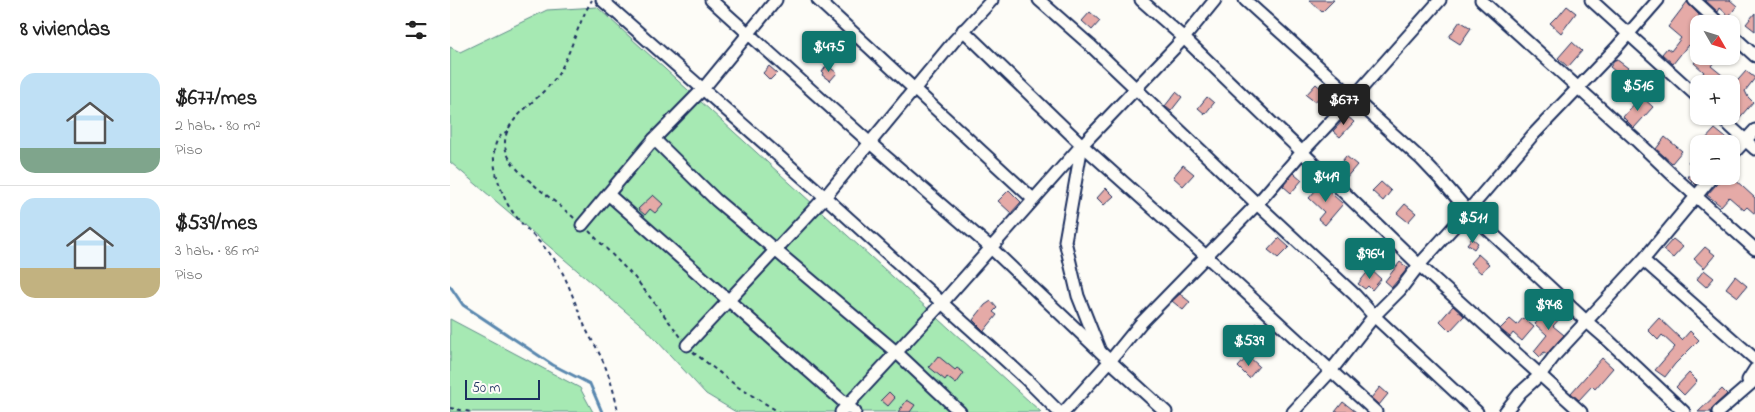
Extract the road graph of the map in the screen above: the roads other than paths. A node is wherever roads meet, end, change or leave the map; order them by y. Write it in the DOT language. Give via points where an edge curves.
graph roads {
  1 [pos="602,0"];
  2 [pos="711,0"];
  3 [pos="776,0"];
  4 [pos="818,0"];
  5 [pos="992,0"];
  6 [pos="1039,0"];
  7 [pos="1140,0"];
  8 [pos="1215,0"];
  9 [pos="1245,0"];
  10 [pos="1440,0"];
  11 [pos="1481,0"];
  12 [pos="1591,0"];
  13 [pos="1658,0"];
  14 [pos="1694,0"];
  15 [pos="1710,15"];
  16 [pos="963,30"];
  17 [pos="749,33"];
  18 [pos="1628,33"];
  19 [pos="1184,38"];
  20 [pos="1740,42"];
  21 [pos="1755,56"];
  22 [pos="1578,87"];
  23 [pos="914,88"];
  24 [pos="1135,88"];
  25 [pos="703,89"];
  26 [pos="1690,90"];
  27 [pos="1353,98"];
  28 [pos="1729,125"];
  29 [pos="1755,130"];
  30 [pos="654,139"];
  31 [pos="1745,140"];
  32 [pos="870,143"];
  33 [pos="1082,145"];
  34 [pos="1740,146"];
  35 [pos="1755,149"];
  36 [pos="1303,151"];
  37 [pos="1705,185"];
  38 [pos="608,194"];
  39 [pos="1696,196"];
  40 [pos="824,197"];
  41 [pos="1033,199"];
  42 [pos="1257,204"];
  43 [pos="1468,212"];
  44 [pos="582,225"];
  45 [pos="990,248"];
  46 [pos="1755,249"];
  47 [pos="776,250"];
  48 [pos="1206,256"];
  49 [pos="1643,260"];
  50 [pos="1419,265"];
  51 [pos="728,301"];
  52 [pos="942,303"];
  53 [pos="1374,316"];
  54 [pos="1586,321"];
  55 [pos="686,345"];
  56 [pos="896,352"];
  57 [pos="1106,357"];
  58 [pos="1755,359"];
  59 [pos="1755,369"];
  60 [pos="1330,372"];
  61 [pos="1540,375"];
  62 [pos="1752,382"];
  63 [pos="848,410"];
  64 [pos="960,412"];
  65 [pos="1059,412"];
  66 [pos="1064,412"];
  67 [pos="1166,412"];
  68 [pos="1293,412"];
  69 [pos="1376,412"];
  70 [pos="1477,412"];
  71 [pos="1505,412"];
  72 [pos="1581,412"];
  73 [pos="1684,412"];
  74 [pos="1718,412"];
  1 -- 25 [label="street"];
  2 -- 17 [label="street"];
  3 -- 17 [label="street"];
  4 -- 23 [label="street"];
  5 -- 16 [label="street"];
  6 -- 24 [label="street"];
  7 -- 19 [label="street"];
  8 -- 19 [label="street"];
  9 -- 27 [label="street"];
  10 -- 27 [label="street"];
  11 -- 22 [label="street"];
  12 -- 18 [label="street"];
  13 -- 18 [label="street"];
  14 -- 15 [label="street"];
  16 -- 23 [label="street"];
  16 -- 33 [label="street"];
  17 -- 25 [label="street"];
  17 -- 32 [label="street"];
  18 -- 22 [label="street"];
  18 -- 26 [label="street"];
  19 -- 24 [label="street"];
  19 -- 36 [label="street"];
  20 -- 21 [label="street"];
  22 -- 39 [label="street"];
  22 -- 43 [label="street"];
  23 -- 32 [label="street"];
  23 -- 41 [label="street"];
  24 -- 33 [label="street"];
  24 -- 42 [label="street"];
  25 -- 30 [label="street"];
  25 -- 40 [label="street"];
  27 -- 36 [label="street"];
  27 -- 43 [label="street" via="1422,160"];
  28 -- 31 [label="street"];
  29 -- 31 [label="street"];
  30 -- 38 [label="street"];
  30 -- 47 [label="street" via="716,200"];
  31 -- 34 [label="street"];
  31 -- 35 [label="street"];
  32 -- 40 [label="street"];
  32 -- 45 [label="street"];
  33 -- 41 [label="street"];
  33 -- 48 [label="street"];
  33 -- 57 [label="street" via="1065,241 1078,296"];
  36 -- 42 [label="street"];
  36 -- 50 [label="street"];
  37 -- 39 [label="street"];
  38 -- 44 [label="street"];
  38 -- 51 [label="street"];
  39 -- 46 [label="street"];
  39 -- 49 [label="street"];
  40 -- 47 [label="street"];
  40 -- 52 [label="street"];
  41 -- 45 [label="street"];
  42 -- 48 [label="street"];
  42 -- 53 [label="street"];
  43 -- 50 [label="street"];
  43 -- 54 [label="street"];
  45 -- 52 [label="street"];
  45 -- 57 [label="street"];
  47 -- 51 [label="street"];
  47 -- 56 [label="street"];
  48 -- 57 [label="street"];
  48 -- 60 [label="street"];
  49 -- 54 [label="street"];
  49 -- 58 [label="street"];
  50 -- 53 [label="street"];
  50 -- 61 [label="street"];
  51 -- 55 [label="street"];
  51 -- 63 [label="street"];
  52 -- 56 [label="street"];
  52 -- 65 [label="street"];
  53 -- 60 [label="street"];
  53 -- 70 [label="street"];
  54 -- 61 [label="street"];
  54 -- 73 [label="street"];
  56 -- 63 [label="street"];
  56 -- 64 [label="street"];
  57 -- 66 [label="street"];
  57 -- 67 [label="street"];
  59 -- 62 [label="street" via="1748,380"];
  60 -- 68 [label="street"];
  60 -- 69 [label="street"];
  61 -- 71 [label="street"];
  61 -- 72 [label="street"];
  62 -- 74 [label="street"];
}
